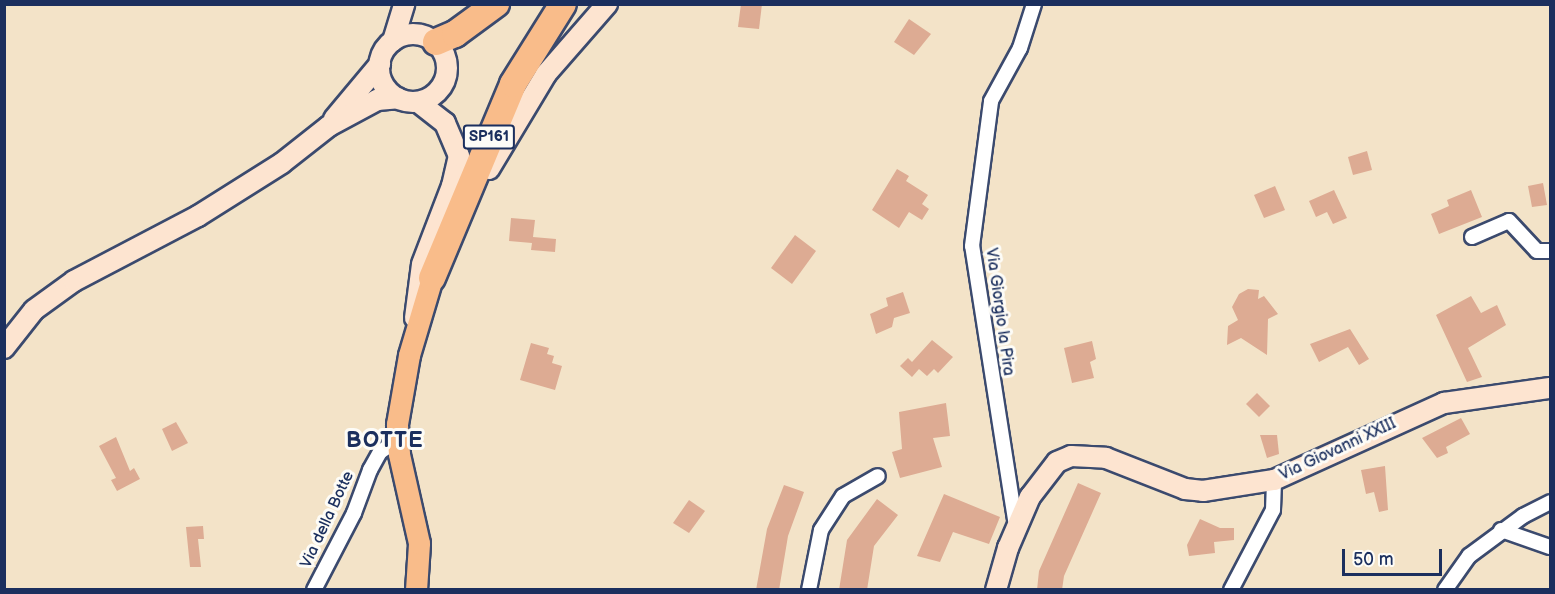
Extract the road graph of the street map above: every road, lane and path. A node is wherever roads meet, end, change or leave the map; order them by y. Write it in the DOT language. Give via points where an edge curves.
graph roads {
  1 [pos="404,4"];
  2 [pos="409,4"];
  3 [pos="496,4"];
  4 [pos="563,4"];
  5 [pos="607,4"];
  6 [pos="1034,4"];
  7 [pos="428,38"];
  8 [pos="393,41"];
  9 [pos="380,64"];
  10 [pos="398,98"];
  11 [pos="418,102"];
  12 [pos="329,126"];
  13 [pos="1472,237"];
  14 [pos="1551,251"];
  15 [pos="432,279"];
  16 [pos="415,328"];
  17 [pos="4,348"];
  18 [pos="1551,388"];
  19 [pos="398,440"];
  20 [pos="878,476"];
  21 [pos="1274,480"];
  22 [pos="1551,502"];
  23 [pos="1016,526"];
  24 [pos="1501,530"];
  25 [pos="1551,548"];
  26 [pos="314,590"];
  27 [pos="416,590"];
  28 [pos="809,590"];
  29 [pos="996,590"];
  30 [pos="1231,590"];
  31 [pos="1445,590"];
  1 -- 8 [label="main road"];
  2 -- 7 [label="main road" via="411,18"];
  3 -- 7 [label="highway" via="455,34"];
  4 -- 15 [label="highway, SP161" via="513,84"];
  5 -- 15 [label="main road" via="557,59 526,102"];
  6 -- 23 [label="street, Via Giorgio la Pira" via="1020,48 991,101 972,246"];
  7 -- 8 [label="main road"];
  7 -- 11 [label="main road" via="447,63 447,75 434,95"];
  8 -- 9 [label="main road"];
  9 -- 10 [label="main road" via="383,84"];
  9 -- 12 [label="main road"];
  10 -- 11 [label="main road"];
  10 -- 12 [label="main road" via="377,100"];
  11 -- 16 [label="main road" via="448,127 459,156 421,270"];
  12 -- 17 [label="main road" via="282,163 198,216 74,281 34,310"];
  13 -- 14 [label="street" via="1509,221 1537,251"];
  15 -- 16 [label="main road"];
  16 -- 19 [label="main road" via="400,394"];
  18 -- 21 [label="main road, Via Giovanni XXIII" via="1444,403"];
  19 -- 26 [label="street, Via della Botte" via="380,452"];
  19 -- 27 [label="main road" via="418,530"];
  20 -- 28 [label="street" via="843,496 821,530"];
  21 -- 23 [label="main road, Via Giovanni XXIII" via="1203,491 1185,489 1106,458 1071,456 1057,462 1045,475"];
  21 -- 30 [label="street" via="1273,510"];
  22 -- 24 [label="street"];
  23 -- 29 [label="main road, Via Giovanni XXIII"];
  24 -- 25 [label="street"];
  24 -- 31 [label="street" via="1469,556"];
}
